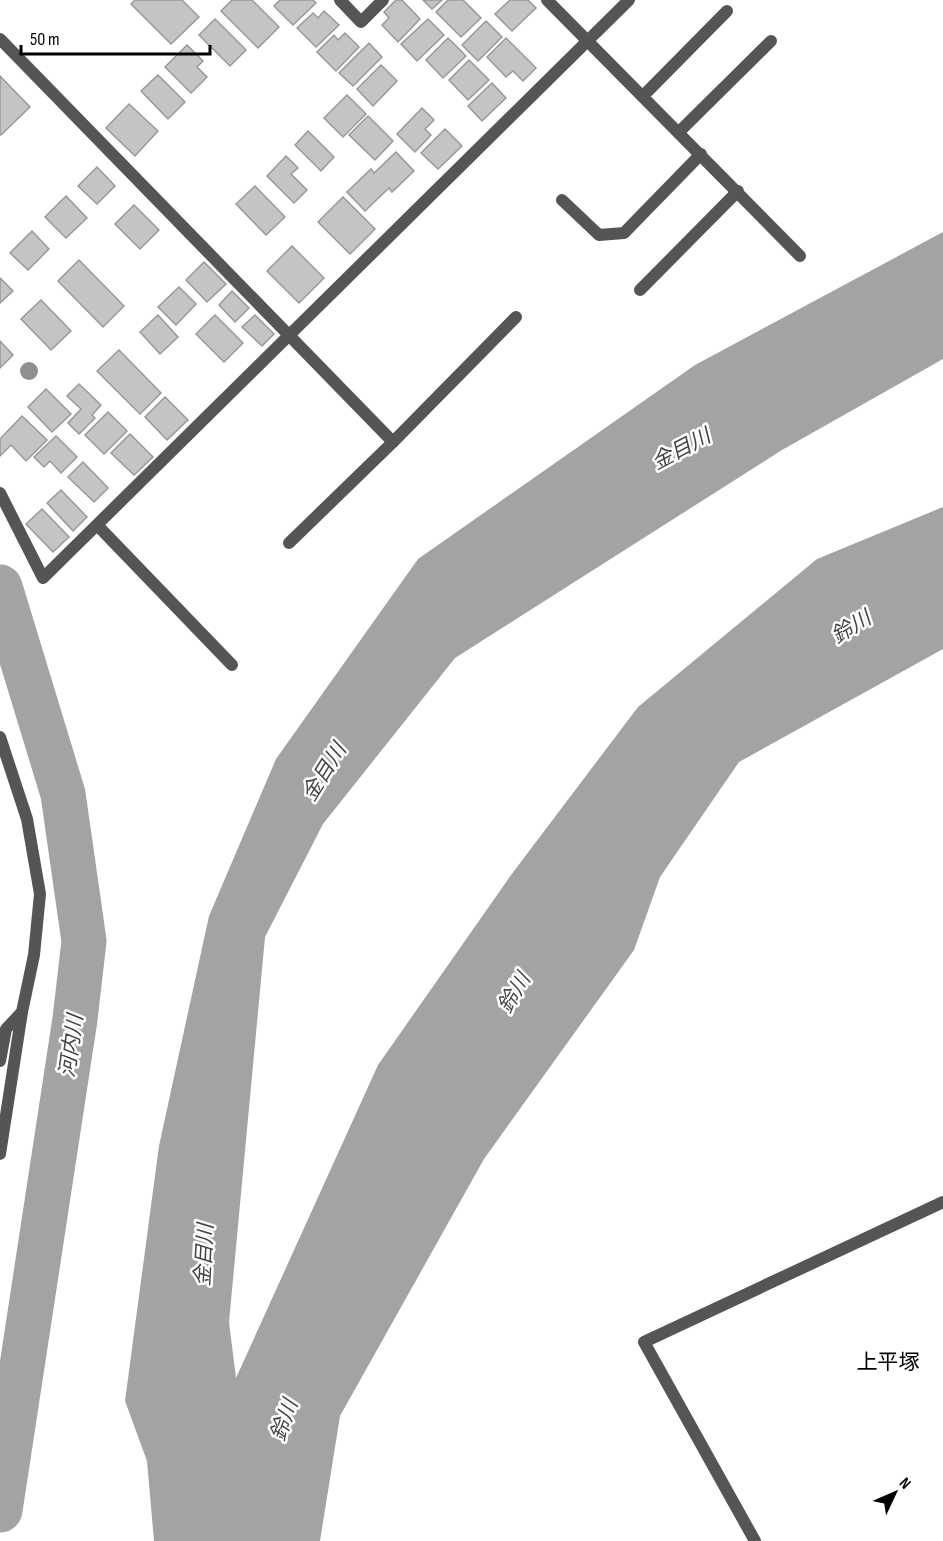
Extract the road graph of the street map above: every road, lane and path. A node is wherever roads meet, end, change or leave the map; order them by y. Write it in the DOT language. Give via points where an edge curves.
graph roads {
  1 [pos="340,0"];
  2 [pos="383,0"];
  3 [pos="547,0"];
  4 [pos="629,0"];
  5 [pos="727,11"];
  6 [pos="0,39"];
  7 [pos="771,41"];
  8 [pos="588,42"];
  9 [pos="643,96"];
  10 [pos="679,132"];
  11 [pos="701,154"];
  12 [pos="738,191"];
  13 [pos="562,200"];
  14 [pos="800,256"];
  15 [pos="640,290"];
  16 [pos="516,317"];
  17 [pos="291,335"];
  18 [pos="393,442"];
  19 [pos="0,493"];
  20 [pos="98,526"];
  21 [pos="289,543"];
  22 [pos="232,665"];
  23 [pos="1,744"];
  24 [pos="22,1012"];
  25 [pos="0,1061"];
  26 [pos="0,1154"];
  27 [pos="943,1202"];
  28 [pos="755,1541"];
  1 -- 2 [label="street" via="361,22"];
  3 -- 8 [label="street"];
  4 -- 8 [label="street"];
  5 -- 9 [label="street"];
  6 -- 17 [label="street"];
  7 -- 10 [label="street"];
  8 -- 9 [label="street"];
  8 -- 17 [label="street"];
  9 -- 10 [label="street"];
  10 -- 11 [label="street"];
  11 -- 12 [label="street"];
  11 -- 13 [label="street" via="624,233 599,235"];
  12 -- 14 [label="street"];
  12 -- 15 [label="street"];
  16 -- 18 [label="street"];
  17 -- 18 [label="street"];
  17 -- 20 [label="street"];
  18 -- 21 [label="street"];
  19 -- 20 [label="street" via="43,578"];
  20 -- 22 [label="street"];
  23 -- 24 [label="street" via="27,819 40,894 34,955"];
  24 -- 25 [label="street" via="6,1029"];
  24 -- 26 [label="street"];
  27 -- 28 [label="street" via="644,1342"];
}
